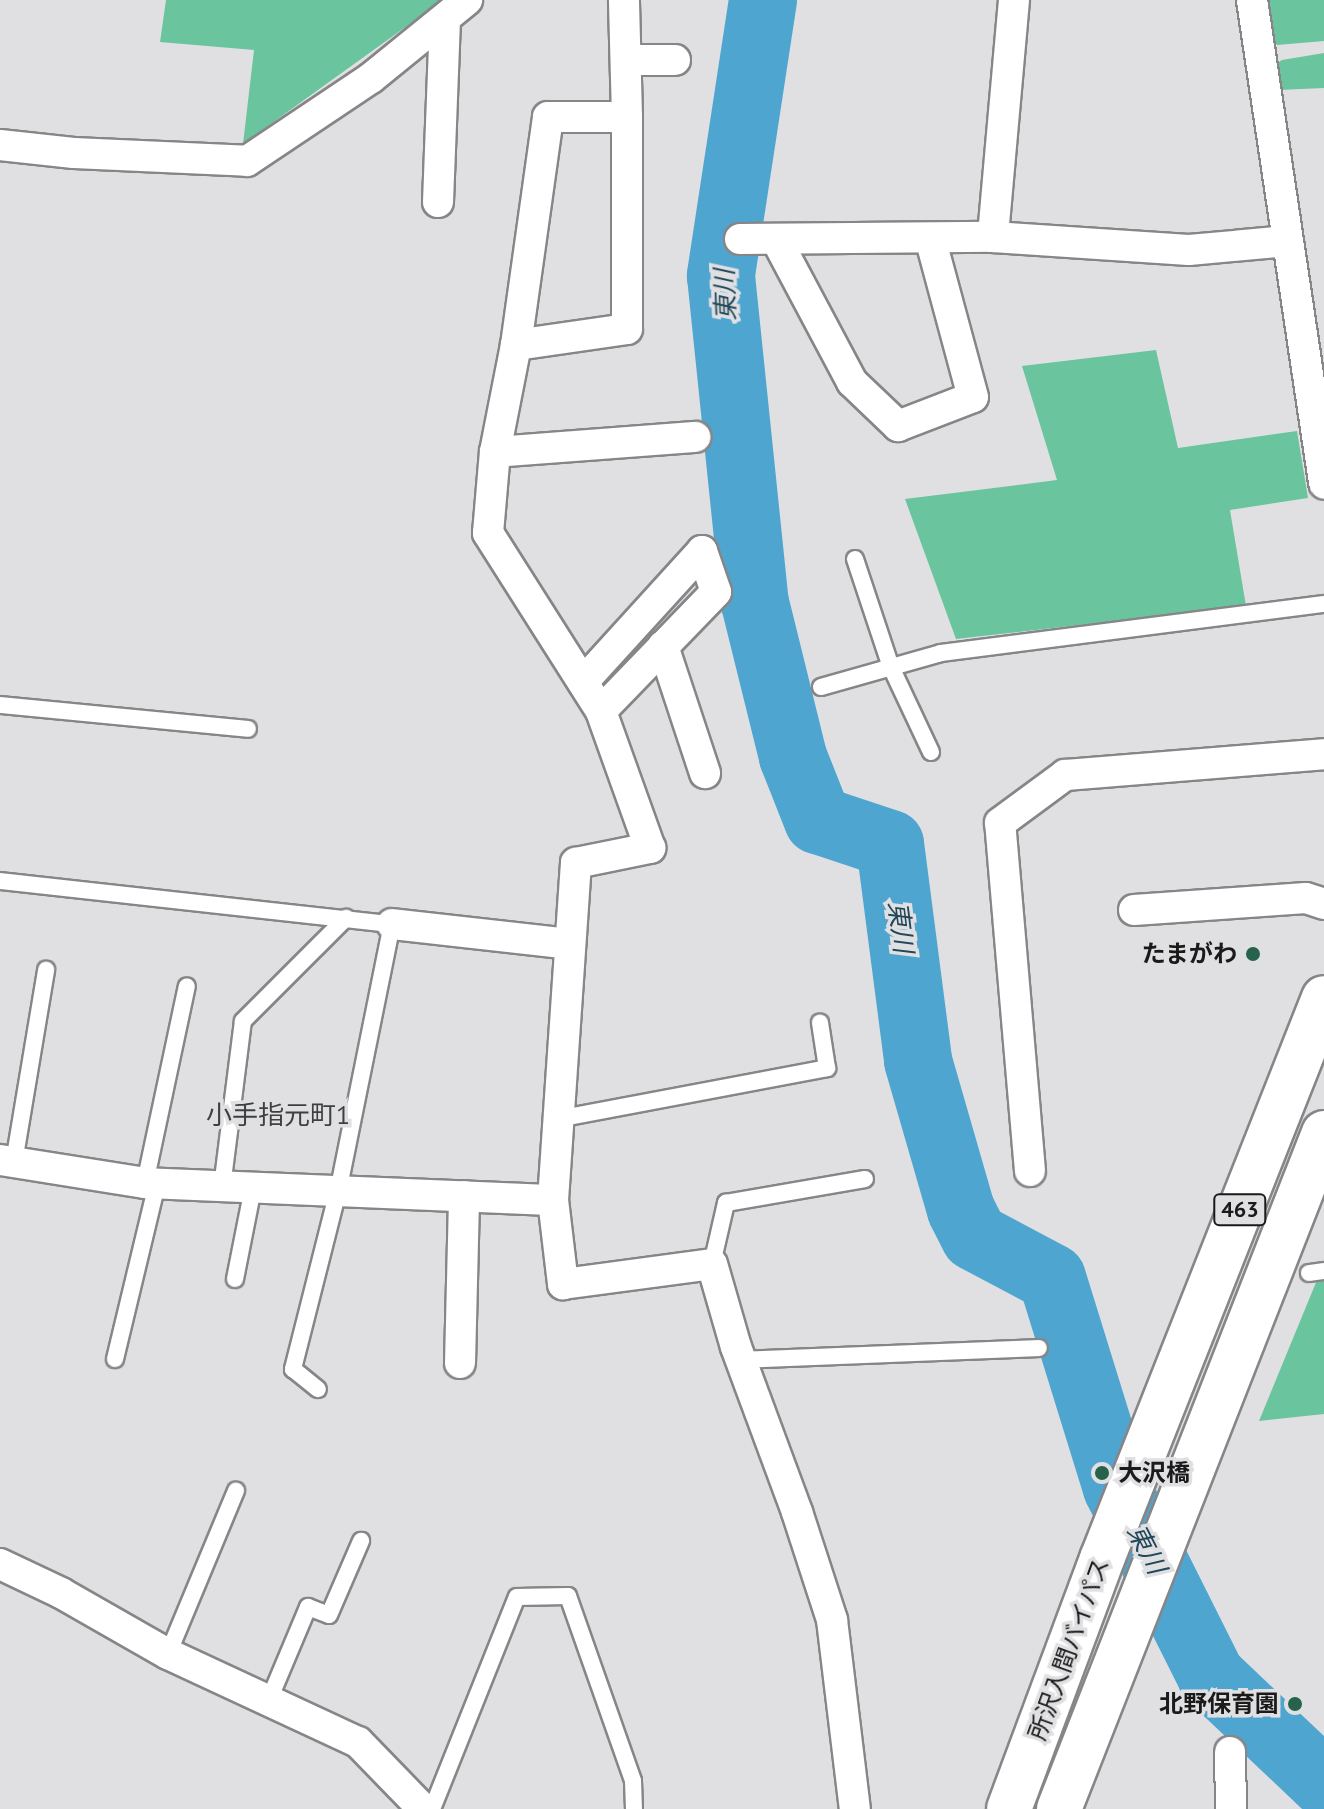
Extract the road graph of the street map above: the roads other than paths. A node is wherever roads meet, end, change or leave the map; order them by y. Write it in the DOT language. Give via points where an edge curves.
graph roads {
  1 [pos="624,0"];
  2 [pos="1014,0"];
  3 [pos="1252,0"];
  4 [pos="456,10"];
  5 [pos="626,60"];
  6 [pos="675,60"];
  7 [pos="627,117"];
  8 [pos="0,145"];
  9 [pos="438,202"];
  10 [pos="993,237"];
  11 [pos="930,238"];
  12 [pos="740,239"];
  13 [pos="776,239"];
  14 [pos="1288,241"];
  15 [pos="516,345"];
  16 [pos="695,437"];
  17 [pos="495,452"];
  18 [pos="1324,484"];
  19 [pos="855,559"];
  20 [pos="1324,604"];
  21 [pos="663,646"];
  22 [pos="891,667"];
  23 [pos="583,682"];
  24 [pos="821,687"];
  25 [pos="0,705"];
  26 [pos="601,711"];
  27 [pos="248,729"];
  28 [pos="931,752"];
  29 [pos="1324,754"];
  30 [pos="705,773"];
  31 [pos="0,881"];
  32 [pos="1324,904"];
  33 [pos="1134,910"];
  34 [pos="346,918"];
  35 [pos="392,924"];
  36 [pos="570,944"];
  37 [pos="46,970"];
  38 [pos="187,986"];
  39 [pos="1324,998"];
  40 [pos="820,1023"];
  41 [pos="558,1119"];
  42 [pos="1324,1133"];
  43 [pos="7,1161"];
  44 [pos="1030,1171"];
  45 [pos="865,1179"];
  46 [pos="151,1184"];
  47 [pos="222,1187"];
  48 [pos="253,1188"];
  49 [pos="338,1191"];
  50 [pos="464,1196"];
  51 [pos="553,1200"];
  52 [pos="712,1264"];
  53 [pos="235,1279"];
  54 [pos="1039,1348"];
  55 [pos="115,1359"];
  56 [pos="740,1360"];
  57 [pos="460,1363"];
  58 [pos="318,1389"];
  59 [pos="236,1491"];
  60 [pos="361,1541"];
  61 [pos="0,1564"];
  62 [pos="168,1654"];
  63 [pos="269,1700"];
  64 [pos="1230,1752"];
  65 [pos="423,1809"];
  66 [pos="432,1809"];
  67 [pos="634,1809"];
  68 [pos="855,1809"];
  69 [pos="1009,1809"];
  70 [pos="1059,1809"];
  71 [pos="1231,1809"];
  1 -- 5 [label="street"];
  2 -- 10 [label="street"];
  3 -- 14 [label="street"];
  4 -- 8 [label="street" via="371,78 247,161"];
  4 -- 9 [label="street"];
  5 -- 6 [label="street"];
  5 -- 7 [label="street"];
  7 -- 15 [label="street" via="548,117"];
  7 -- 15 [label="street" via="627,329"];
  10 -- 11 [label="street"];
  10 -- 14 [label="street" via="1189,250"];
  11 -- 13 [label="street"];
  11 -- 13 [label="street" via="973,397 898,426 852,382"];
  12 -- 13 [label="street"];
  14 -- 18 [label="street"];
  15 -- 17 [label="street"];
  16 -- 17 [label="street"];
  17 -- 23 [label="street" via="488,533"];
  19 -- 22 [label="lane"];
  20 -- 22 [label="lane" via="941,653"];
  21 -- 23 [label="street" via="716,592 702,551"];
  21 -- 26 [label="street"];
  21 -- 30 [label="street"];
  22 -- 24 [label="lane"];
  22 -- 28 [label="lane"];
  23 -- 26 [label="street"];
  25 -- 27 [label="lane"];
  26 -- 36 [label="street" via="650,848 576,863"];
  29 -- 44 [label="street" via="1065,775 1000,823"];
  31 -- 34 [label="lane"];
  32 -- 33 [label="street" via="1306,898"];
  34 -- 35 [label="lane"];
  34 -- 47 [label="lane" via="243,1021"];
  35 -- 36 [label="street"];
  35 -- 49 [label="lane"];
  36 -- 41 [label="street"];
  37 -- 43 [label="lane"];
  38 -- 46 [label="lane"];
  39 -- 69 [label="highway, 所沢入間バイパス / 463"];
  40 -- 41 [label="lane" via="827,1068"];
  41 -- 51 [label="street"];
  42 -- 70 [label="highway, 所沢入間バイパス / 463"];
  43 -- 46 [label="street"];
  45 -- 52 [label="lane" via="726,1203"];
  46 -- 47 [label="street"];
  46 -- 55 [label="lane"];
  47 -- 48 [label="street"];
  48 -- 49 [label="street"];
  48 -- 53 [label="lane"];
  49 -- 50 [label="street"];
  49 -- 58 [label="lane" via="293,1369"];
  50 -- 51 [label="street"];
  50 -- 57 [label="street"];
  51 -- 52 [label="street" via="563,1284"];
  52 -- 56 [label="street"];
  54 -- 56 [label="lane"];
  56 -- 68 [label="street" via="832,1620"];
  59 -- 62 [label="lane"];
  60 -- 63 [label="lane" via="329,1615 308,1607"];
  61 -- 62 [label="street"];
  62 -- 63 [label="street"];
  63 -- 65 [label="street" via="358,1742"];
  64 -- 71 [label="street"];
  66 -- 67 [label="lane" via="517,1597 568,1596 633,1781"];
}
